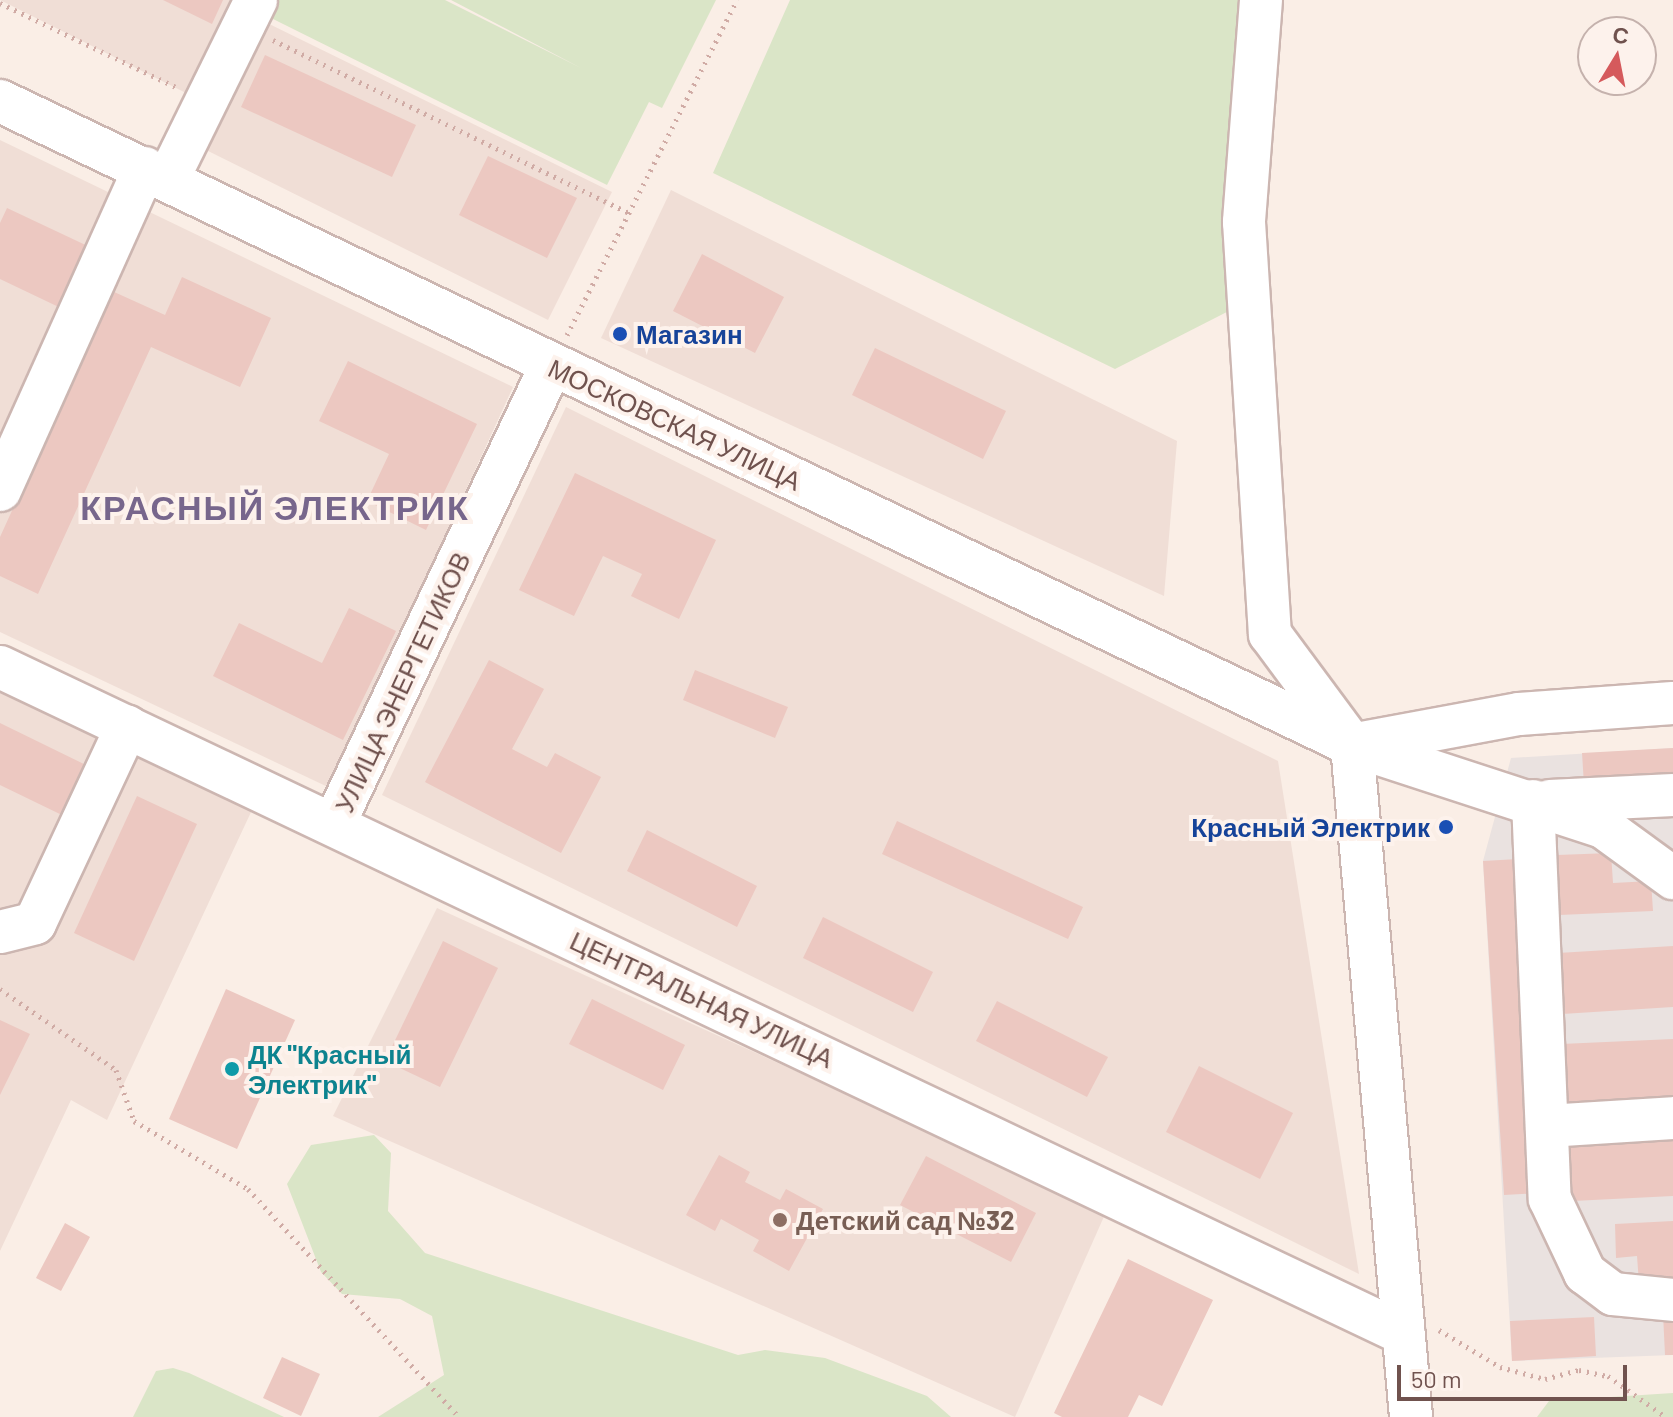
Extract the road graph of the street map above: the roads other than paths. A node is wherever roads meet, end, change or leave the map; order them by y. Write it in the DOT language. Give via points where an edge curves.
graph roads {
  1 [pos="1261,0"];
  2 [pos="250,13"];
  3 [pos="0,101"];
  4 [pos="156,174"];
  5 [pos="551,366"];
  6 [pos="0,490"];
  7 [pos="0,667"];
  8 [pos="1673,703"];
  9 [pos="127,727"];
  10 [pos="1352,745"];
  11 [pos="1673,795"];
  12 [pos="1533,801"];
  13 [pos="334,824"];
  14 [pos="1673,878"];
  15 [pos="0,932"];
  16 [pos="1673,1118"];
  17 [pos="1547,1126"];
  18 [pos="1673,1300"];
  19 [pos="1403,1322"];
  20 [pos="1411,1417"];
  1 -- 10 [label="street" via="1244,222 1270,634"];
  2 -- 4 [label="street" via="206,101"];
  3 -- 4 [label="street, МОСКОВСКАЯ УЛИЦА"];
  4 -- 5 [label="street, МОСКОВСКАЯ УЛИЦА"];
  4 -- 6 [label="street"];
  5 -- 10 [label="street, МОСКОВСКАЯ УЛИЦА"];
  5 -- 13 [label="street, УЛИЦА ЭНЕРГЕТИКОВ"];
  7 -- 9 [label="street, ЦЕНТРАЛЬНАЯ УЛИЦА"];
  8 -- 10 [label="street" via="1519,714"];
  9 -- 13 [label="street, ЦЕНТРАЛЬНАЯ УЛИЦА"];
  9 -- 15 [label="street" via="35,923"];
  10 -- 12 [label="street, МОСКОВСКАЯ УЛИЦА"];
  10 -- 19 [label="street"];
  11 -- 12 [label="street"];
  12 -- 14 [label="street, МОСКОВСКАЯ УЛИЦА" via="1603,827"];
  12 -- 17 [label="street"];
  13 -- 19 [label="street, ЦЕНТРАЛЬНАЯ УЛИЦА"];
  16 -- 17 [label="street"];
  17 -- 18 [label="street" via="1550,1199 1585,1273 1613,1294"];
  19 -- 20 [label="street"];
}
